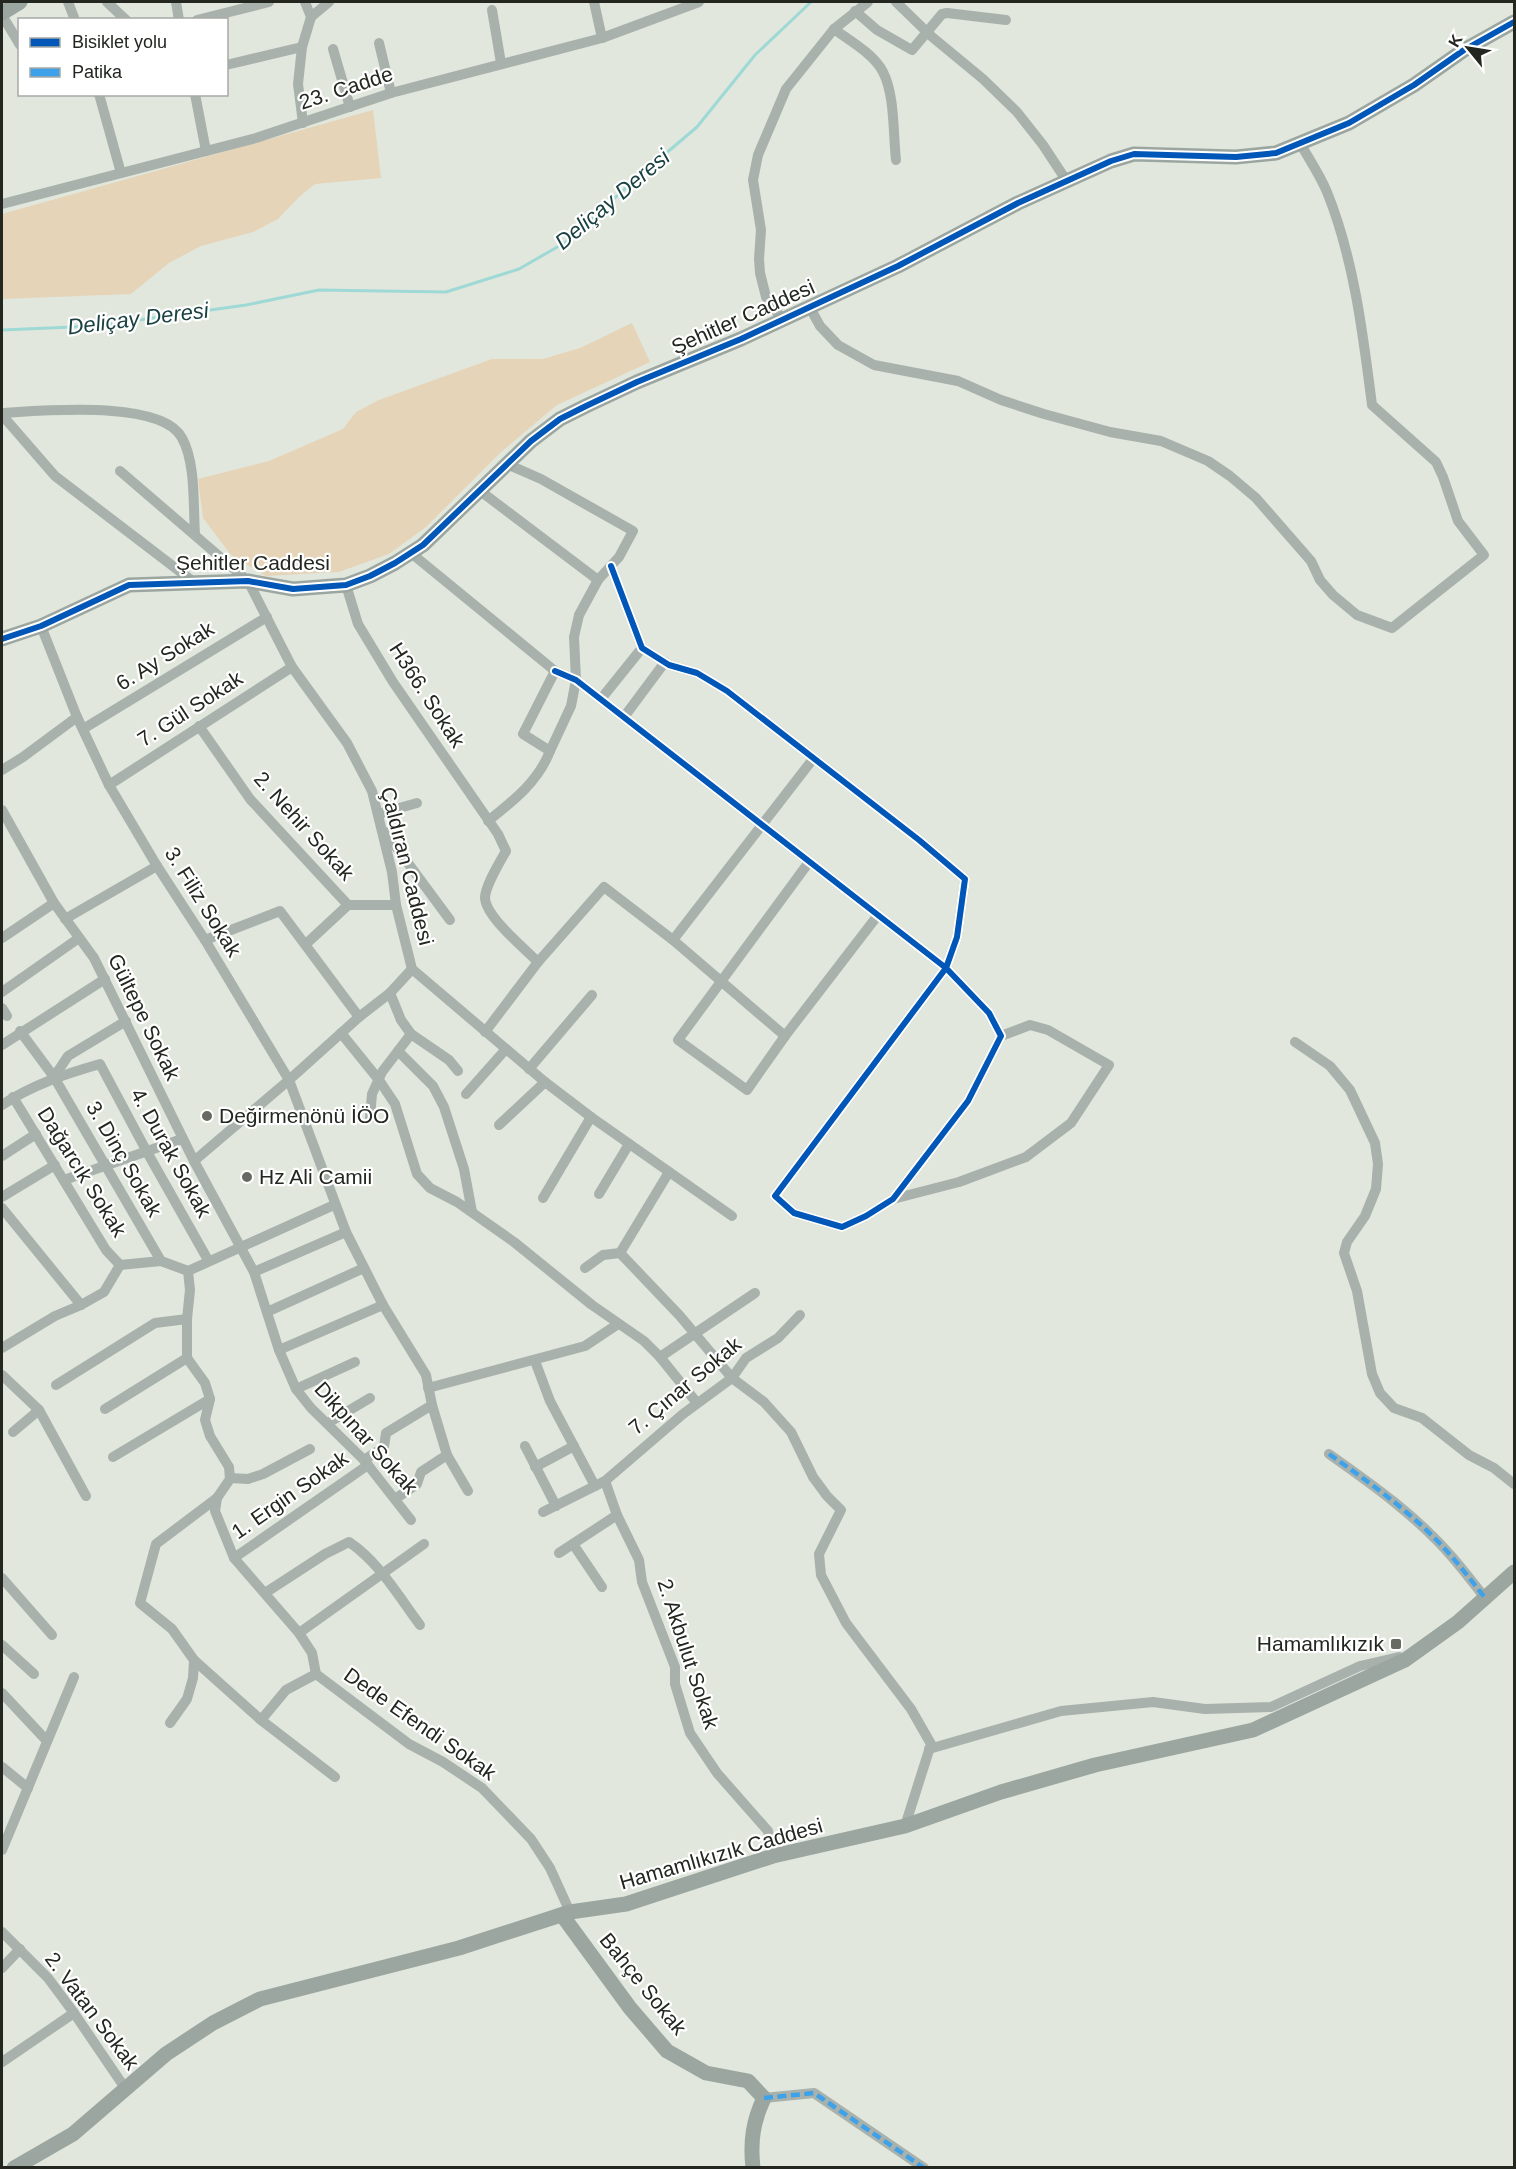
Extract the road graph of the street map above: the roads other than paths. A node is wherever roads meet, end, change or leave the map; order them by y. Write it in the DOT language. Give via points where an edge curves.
graph roads {
  1 [pos="20,2"];
  2 [pos="68,2"];
  3 [pos="107,2"];
  4 [pos="176,2"];
  5 [pos="269,2"];
  6 [pos="305,2"];
  7 [pos="329,2"];
  8 [pos="594,2"];
  9 [pos="699,2"];
  10 [pos="868,2"];
  11 [pos="896,2"];
  12 [pos="232,6"];
  13 [pos="492,10"];
  14 [pos="855,11"];
  15 [pos="2,14"];
  16 [pos="311,17"];
  17 [pos="74,18"];
  18 [pos="124,18"];
  19 [pos="179,18"];
  20 [pos="202,18"];
  21 [pos="1006,20"];
  22 [pos="1515,22"];
  23 [pos="834,29"];
  24 [pos="926,31"];
  25 [pos="602,38"];
  26 [pos="18,42"];
  27 [pos="379,43"];
  28 [pos="302,47"];
  29 [pos="333,49"];
  30 [pos="501,63"];
  31 [pos="228,65"];
  32 [pos="391,93"];
  33 [pos="100,96"];
  34 [pos="195,96"];
  35 [pos="350,107"];
  36 [pos="303,123"];
  37 [pos="1300,143"];
  38 [pos="206,151"];
  39 [pos="896,160"];
  40 [pos="121,173"];
  41 [pos="1066,180"];
  42 [pos="2,204"];
  43 [pos="809,306"];
  44 [pos="782,319"];
  45 [pos="2,414"];
  46 [pos="507,464"];
  47 [pos="120,471"];
  48 [pos="479,490"];
  49 [pos="195,534"];
  50 [pos="411,553"];
  51 [pos="611,566"];
  52 [pos="598,580"];
  53 [pos="248,581"];
  54 [pos="195,583"];
  55 [pos="346,585"];
  56 [pos="267,616"];
  57 [pos="41,626"];
  58 [pos="2,639"];
  59 [pos="642,648"];
  60 [pos="665,662"];
  61 [pos="292,667"];
  62 [pos="555,671"];
  63 [pos="576,680"];
  64 [pos="601,699"];
  65 [pos="77,717"];
  66 [pos="624,717"];
  67 [pos="199,726"];
  68 [pos="83,729"];
  69 [pos="550,751"];
  70 [pos="813,759"];
  71 [pos="2,770"];
  72 [pos="110,785"];
  73 [pos="417,803"];
  74 [pos="3,814"];
  75 [pos="378,814"];
  76 [pos="488,821"];
  77 [pos="762,826"];
  78 [pos="382,827"];
  79 [pos="809,862"];
  80 [pos="157,866"];
  81 [pos="54,903"];
  82 [pos="348,905"];
  83 [pos="396,905"];
  84 [pos="878,915"];
  85 [pos="65,919"];
  86 [pos="450,920"];
  87 [pos="2,938"];
  88 [pos="79,938"];
  89 [pos="205,940"];
  90 [pos="673,940"];
  91 [pos="306,944"];
  92 [pos="538,962"];
  93 [pos="946,968"];
  94 [pos="412,969"];
  95 [pos="105,979"];
  96 [pos="720,980"];
  97 [pos="2,992"];
  98 [pos="390,993"];
  99 [pos="592,994"];
  100 [pos="358,1017"];
  101 [pos="126,1022"];
  102 [pos="20,1031"];
  103 [pos="485,1032"];
  104 [pos="340,1033"];
  105 [pos="411,1034"];
  106 [pos="785,1036"];
  107 [pos="1001,1036"];
  108 [pos="1295,1042"];
  109 [pos="2,1045"];
  110 [pos="506,1049"];
  111 [pos="398,1051"];
  112 [pos="529,1069"];
  113 [pos="458,1071"];
  114 [pos="54,1077"];
  115 [pos="289,1080"];
  116 [pos="379,1080"];
  117 [pos="545,1082"];
  118 [pos="466,1095"];
  119 [pos="14,1097"];
  120 [pos="2,1105"];
  121 [pos="591,1116"];
  122 [pos="370,1118"];
  123 [pos="500,1125"];
  124 [pos="36,1134"];
  125 [pos="182,1139"];
  126 [pos="630,1144"];
  127 [pos="147,1152"];
  128 [pos="2,1156"];
  129 [pos="194,1161"];
  130 [pos="55,1165"];
  131 [pos="105,1167"];
  132 [pos="669,1172"];
  133 [pos="64,1180"];
  134 [pos="599,1194"];
  135 [pos="2,1197"];
  136 [pos="543,1198"];
  137 [pos="893,1199"];
  138 [pos="334,1205"];
  139 [pos="2,1208"];
  140 [pos="472,1212"];
  141 [pos="732,1215"];
  142 [pos="346,1232"];
  143 [pos="241,1248"];
  144 [pos="620,1253"];
  145 [pos="208,1260"];
  146 [pos="161,1261"];
  147 [pos="120,1265"];
  148 [pos="364,1268"];
  149 [pos="585,1269"];
  150 [pos="188,1271"];
  151 [pos="255,1272"];
  152 [pos="754,1293"];
  153 [pos="81,1305"];
  154 [pos="383,1305"];
  155 [pos="267,1312"];
  156 [pos="800,1315"];
  157 [pos="187,1319"];
  158 [pos="618,1324"];
  159 [pos="694,1334"];
  160 [pos="2,1348"];
  161 [pos="279,1350"];
  162 [pos="660,1356"];
  163 [pos="188,1359"];
  164 [pos="535,1361"];
  165 [pos="356,1362"];
  166 [pos="2,1376"];
  167 [pos="732,1378"];
  168 [pos="56,1385"];
  169 [pos="428,1388"];
  170 [pos="296,1389"];
  171 [pos="370,1398"];
  172 [pos="210,1399"];
  173 [pos="697,1403"];
  174 [pos="432,1405"];
  175 [pos="105,1409"];
  176 [pos="39,1410"];
  177 [pos="328,1423"];
  178 [pos="13,1432"];
  179 [pos="525,1446"];
  180 [pos="574,1446"];
  181 [pos="310,1449"];
  182 [pos="1329,1454"];
  183 [pos="447,1455"];
  184 [pos="113,1457"];
  185 [pos="366,1463"];
  186 [pos="535,1467"];
  187 [pos="230,1478"];
  188 [pos="600,1483"];
  189 [pos="1515,1484"];
  190 [pos="468,1491"];
  191 [pos="86,1496"];
  192 [pos="217,1498"];
  193 [pos="395,1499"];
  194 [pos="556,1506"];
  195 [pos="543,1512"];
  196 [pos="617,1515"];
  197 [pos="411,1520"];
  198 [pos="424,1544"];
  199 [pos="573,1544"];
  200 [pos="559,1553"];
  201 [pos="234,1558"];
  202 [pos="1515,1572"];
  203 [pos="381,1573"];
  204 [pos="2,1578"];
  205 [pos="602,1587"];
  206 [pos="265,1593"];
  207 [pos="1485,1598"];
  208 [pos="420,1625"];
  209 [pos="299,1633"];
  210 [pos="51,1635"];
  211 [pos="2,1645"];
  212 [pos="1414,1654"];
  213 [pos="194,1660"];
  214 [pos="34,1674"];
  215 [pos="316,1674"];
  216 [pos="74,1677"];
  217 [pos="2,1693"];
  218 [pos="261,1720"];
  219 [pos="170,1723"];
  220 [pos="48,1741"];
  221 [pos="929,1749"];
  222 [pos="2,1767"];
  223 [pos="335,1777"];
  224 [pos="28,1788"];
  225 [pos="905,1826"];
  226 [pos="4,1834"];
  227 [pos="2,1851"];
  228 [pos="773,1856"];
  229 [pos="566,1914"];
  230 [pos="2,1932"];
  231 [pos="20,1949"];
  232 [pos="2,1968"];
  233 [pos="74,2013"];
  234 [pos="2,2062"];
  235 [pos="125,2088"];
  236 [pos="764,2098"];
  237 [pos="14,2168"];
  238 [pos="753,2168"];
  239 [pos="924,2168"];
  1 -- 15 [label="street"];
  2 -- 17 [label="street"];
  3 -- 18 [label="street"];
  4 -- 19 [label="street"];
  5 -- 12 [label="street"];
  6 -- 16 [label="street"];
  7 -- 16 [label="street"];
  8 -- 25 [label="street"];
  9 -- 25 [label="street, 23. Cadde"];
  10 -- 14 [label="street"];
  11 -- 24 [label="street"];
  12 -- 20 [label="street"];
  13 -- 30 [label="street"];
  14 -- 23 [label="street"];
  14 -- 24 [label="street" via="877,30 912,50"];
  15 -- 26 [label="street"];
  16 -- 28 [label="street"];
  21 -- 24 [label="street" via="947,13"];
  22 -- 37 [label="street, Şehitler Caddesi" via="1349,123"];
  23 -- 39 [label="street" via="883,72 893,110"];
  23 -- 44 [label="street" via="786,89 758,155 753,180 761,230 760,273 766,297"];
  24 -- 41 [label="street" via="1017,112"];
  25 -- 30 [label="street, 23. Cadde"];
  27 -- 32 [label="street"];
  28 -- 31 [label="street"];
  28 -- 36 [label="street" via="298,84"];
  29 -- 35 [label="street"];
  30 -- 32 [label="street, 23. Cadde"];
  32 -- 35 [label="street, 23. Cadde"];
  33 -- 40 [label="street"];
  34 -- 38 [label="street"];
  35 -- 36 [label="street, 23. Cadde"];
  36 -- 38 [label="street, 23. Cadde"];
  37 -- 41 [label="street, Şehitler Caddesi" via="1276,153 1236,157 1134,154"];
  37 -- 43 [label="street" via="1326,190 1340,228 1361,321 1372,405 1436,462 1458,521 1484,555 1392,628 1357,615 1333,595 1311,561 1256,498 1208,461 1161,441 1110,432 1001,400 958,381 874,365 838,345 820,326"];
  38 -- 40 [label="street, 23. Cadde"];
  40 -- 42 [label="street, 23. Cadde"];
  41 -- 43 [label="street, Şehitler Caddesi" via="898,266"];
  43 -- 44 [label="street, Şehitler Caddesi"];
  44 -- 46 [label="street, Şehitler Caddesi" via="560,419"];
  45 -- 49 [label="street" via="89,409 150,418 173,428 182,437 188,453"];
  45 -- 54 [label="street" via="55,476"];
  46 -- 48 [label="street, Şehitler Caddesi"];
  46 -- 51 [label="street" via="633,531"];
  47 -- 49 [label="street, Çaldıran Caddesi"];
  48 -- 50 [label="street, Şehitler Caddesi"];
  48 -- 52 [label="street"];
  49 -- 53 [label="street, Çaldıran Caddesi"];
  50 -- 55 [label="street, Şehitler Caddesi"];
  50 -- 62 [label="street"];
  51 -- 52 [label="street"];
  51 -- 59 [label="street"];
  52 -- 63 [label="street" via="579,615 574,637"];
  53 -- 54 [label="street, Şehitler Caddesi"];
  53 -- 55 [label="street, Şehitler Caddesi" via="293,589"];
  53 -- 56 [label="street, Çaldıran Caddesi"];
  54 -- 57 [label="street, Şehitler Caddesi" via="129,585"];
  55 -- 76 [label="street, H366. Sokak" via="358,624"];
  56 -- 61 [label="street, Çaldıran Caddesi"];
  56 -- 68 [label="street, 6. Ay Sokak"];
  57 -- 58 [label="street, Şehitler Caddesi"];
  57 -- 65 [label="street, 3. Filiz Sokak"];
  59 -- 60 [label="street"];
  59 -- 64 [label="street"];
  60 -- 66 [label="street"];
  60 -- 70 [label="street" via="697,673 727,691"];
  61 -- 67 [label="street, 7. Gül Sokak"];
  61 -- 75 [label="street, Çaldıran Caddesi" via="347,743 372,791"];
  62 -- 63 [label="street"];
  62 -- 69 [label="street" via="523,734"];
  63 -- 64 [label="street"];
  63 -- 69 [label="street" via="571,706"];
  64 -- 66 [label="street"];
  65 -- 68 [label="street, 3. Filiz Sokak"];
  65 -- 71 [label="street"];
  66 -- 77 [label="street"];
  67 -- 72 [label="street, 7. Gül Sokak"];
  67 -- 82 [label="street, 2. Nehir Sokak" via="250,799"];
  68 -- 72 [label="street, 3. Filiz Sokak"];
  69 -- 76 [label="street" via="534,782"];
  70 -- 77 [label="street"];
  70 -- 93 [label="street" via="965,879 957,937"];
  72 -- 80 [label="street, 3. Filiz Sokak"];
  73 -- 75 [label="street"];
  74 -- 81 [label="street, Gültepe Sokak"];
  75 -- 78 [label="street, Çaldıran Caddesi"];
  76 -- 92 [label="street, H366. Sokak" via="506,851 485,897 490,913"];
  77 -- 79 [label="street"];
  77 -- 90 [label="street"];
  78 -- 83 [label="street, Çaldıran Caddesi"];
  78 -- 86 [label="street"];
  79 -- 84 [label="street"];
  79 -- 96 [label="street"];
  80 -- 85 [label="street"];
  80 -- 89 [label="street, 3. Filiz Sokak"];
  81 -- 85 [label="street, Gültepe Sokak"];
  81 -- 87 [label="street"];
  82 -- 83 [label="street"];
  82 -- 91 [label="street, 2. Nehir Sokak"];
  83 -- 94 [label="street, Çaldıran Caddesi"];
  84 -- 93 [label="street"];
  84 -- 106 [label="street"];
  85 -- 88 [label="street, Gültepe Sokak"];
  88 -- 95 [label="street, Gültepe Sokak"];
  88 -- 97 [label="street"];
  89 -- 91 [label="street" via="280,910"];
  89 -- 115 [label="street, 3. Filiz Sokak"];
  90 -- 92 [label="street" via="604,887"];
  90 -- 96 [label="street"];
  91 -- 100 [label="street"];
  92 -- 103 [label="street"];
  93 -- 107 [label="street" via="989,1013"];
  93 -- 137 [label="street" via="775,1196 794,1213 842,1227"];
  94 -- 98 [label="street"];
  94 -- 103 [label="street, Çaldıran Caddesi"];
  95 -- 101 [label="street, Gültepe Sokak"];
  95 -- 102 [label="street"];
  96 -- 106 [label="street"];
  96 -- 106 [label="street" via="678,1040 747,1090"];
  98 -- 100 [label="street"];
  98 -- 105 [label="street"];
  99 -- 112 [label="street"];
  100 -- 104 [label="street"];
  101 -- 114 [label="street" via="68,1056"];
  101 -- 125 [label="street, Gültepe Sokak"];
  102 -- 109 [label="street"];
  102 -- 114 [label="street, 3. Dinç Sokak"];
  103 -- 110 [label="street, Çaldıran Caddesi"];
  104 -- 115 [label="street"];
  104 -- 116 [label="street"];
  105 -- 111 [label="street"];
  105 -- 113 [label="street" via="449,1060"];
  107 -- 137 [label="street" via="968,1101"];
  107 -- 137 [label="street" via="1030,1025 1048,1030 1109,1065 1071,1122 1026,1157 959,1182"];
  108 -- 189 [label="street" via="1330,1066 1350,1090 1375,1143 1376,1189 1344,1253 1357,1291 1372,1374 1380,1393 1394,1407 1422,1418"];
  110 -- 112 [label="street, Çaldıran Caddesi"];
  110 -- 118 [label="street"];
  111 -- 116 [label="street"];
  111 -- 140 [label="street" via="433,1086 444,1107 464,1169"];
  112 -- 117 [label="street, Çaldıran Caddesi"];
  114 -- 119 [label="street"];
  114 -- 127 [label="street, 4. Durak Sokak" via="100,1064"];
  114 -- 131 [label="street, 3. Dinç Sokak"];
  115 -- 129 [label="street"];
  115 -- 138 [label="street, 3. Filiz Sokak"];
  116 -- 122 [label="street" via="372,1094"];
  116 -- 140 [label="street" via="396,1104 417,1174 430,1188"];
  117 -- 121 [label="street, Çaldıran Caddesi"];
  117 -- 123 [label="street"];
  119 -- 120 [label="street"];
  119 -- 124 [label="street, Dağarcık Sokak"];
  121 -- 126 [label="street, Çaldıran Caddesi"];
  121 -- 136 [label="street"];
  124 -- 128 [label="street"];
  124 -- 130 [label="street, Dağarcık Sokak"];
  125 -- 127 [label="street"];
  125 -- 129 [label="street, Gültepe Sokak"];
  126 -- 132 [label="street, Çaldıran Caddesi"];
  126 -- 134 [label="street"];
  127 -- 131 [label="street"];
  127 -- 145 [label="street, 4. Durak Sokak"];
  129 -- 143 [label="street, Gültepe Sokak"];
  130 -- 133 [label="street, Dağarcık Sokak"];
  130 -- 135 [label="street"];
  131 -- 133 [label="street"];
  131 -- 146 [label="street, 3. Dinç Sokak"];
  132 -- 141 [label="street, Çaldıran Caddesi"];
  132 -- 144 [label="street"];
  133 -- 147 [label="street, Dağarcık Sokak" via="106,1250"];
  138 -- 142 [label="street, 3. Filiz Sokak"];
  138 -- 143 [label="street"];
  139 -- 153 [label="street"];
  140 -- 158 [label="street"];
  142 -- 148 [label="street, 3. Filiz Sokak"];
  142 -- 151 [label="street"];
  143 -- 145 [label="street"];
  143 -- 151 [label="street, Dikpınar Sokak"];
  144 -- 149 [label="street" via="603,1255"];
  144 -- 159 [label="street"];
  145 -- 150 [label="street"];
  146 -- 147 [label="street"];
  146 -- 150 [label="street"];
  147 -- 153 [label="street" via="104,1292"];
  148 -- 154 [label="street, 3. Filiz Sokak"];
  148 -- 155 [label="street"];
  150 -- 157 [label="street"];
  151 -- 155 [label="street, Dikpınar Sokak"];
  152 -- 159 [label="street"];
  153 -- 160 [label="street"];
  154 -- 161 [label="street"];
  154 -- 169 [label="street, 3. Filiz Sokak" via="420,1363"];
  155 -- 161 [label="street, Dikpınar Sokak"];
  156 -- 167 [label="street, 7. Çınar Sokak" via="778,1338 746,1358"];
  157 -- 163 [label="street"];
  157 -- 168 [label="street" via="155,1323"];
  158 -- 162 [label="street"];
  158 -- 164 [label="street" via="585,1346"];
  159 -- 162 [label="street"];
  159 -- 167 [label="street"];
  161 -- 170 [label="street, Dikpınar Sokak"];
  162 -- 173 [label="street"];
  163 -- 172 [label="street" via="205,1383"];
  163 -- 175 [label="street"];
  164 -- 169 [label="street"];
  164 -- 180 [label="street" via="550,1401"];
  165 -- 170 [label="street"];
  166 -- 176 [label="street"];
  167 -- 173 [label="street, 7. Çınar Sokak"];
  167 -- 221 [label="street" via="765,1402 791,1432 813,1477 841,1510 819,1554 821,1575 846,1623 911,1709 931,1744"];
  169 -- 174 [label="street, 3. Filiz Sokak"];
  170 -- 177 [label="street, Dikpınar Sokak"];
  171 -- 177 [label="street"];
  172 -- 184 [label="street"];
  172 -- 187 [label="street" via="205,1420 229,1467"];
  173 -- 188 [label="street, 7. Çınar Sokak"];
  174 -- 183 [label="street, 3. Filiz Sokak"];
  174 -- 185 [label="street, 1. Ergin Sokak" via="386,1433 384,1447"];
  176 -- 178 [label="street"];
  176 -- 191 [label="street"];
  177 -- 185 [label="street, Dikpınar Sokak"];
  179 -- 186 [label="street"];
  180 -- 186 [label="street"];
  180 -- 188 [label="street"];
  181 -- 187 [label="street" via="263,1474 248,1479"];
  182 -- 207 [label="street" via="1422,1527 1453,1557"];
  183 -- 190 [label="street, 3. Filiz Sokak"];
  183 -- 193 [label="street" via="421,1472 417,1484"];
  185 -- 193 [label="street, Dikpınar Sokak"];
  185 -- 201 [label="street, 1. Ergin Sokak"];
  186 -- 194 [label="street"];
  187 -- 192 [label="street"];
  188 -- 194 [label="street, 7. Çınar Sokak"];
  188 -- 196 [label="street, 2. Akbulut Sokak"];
  192 -- 201 [label="street, Dede Efendi Sokak" via="216,1511"];
  192 -- 213 [label="street" via="156,1544 140,1603 172,1629"];
  193 -- 197 [label="street, Dikpınar Sokak"];
  194 -- 195 [label="street, 7. Çınar Sokak"];
  196 -- 199 [label="street"];
  196 -- 228 [label="street, 2. Akbulut Sokak" via="639,1560 642,1582 667,1643 690,1733 717,1773 768,1830"];
  198 -- 203 [label="street"];
  199 -- 200 [label="street"];
  199 -- 205 [label="street"];
  201 -- 206 [label="street, Dede Efendi Sokak"];
  202 -- 207 [label="street, Hamamlıkızık Caddesi"];
  203 -- 206 [label="street" via="361,1549 349,1542"];
  203 -- 208 [label="street"];
  203 -- 209 [label="street"];
  204 -- 210 [label="street"];
  206 -- 209 [label="street, Dede Efendi Sokak"];
  207 -- 212 [label="street, Hamamlıkızık Caddesi"];
  209 -- 215 [label="street, Dede Efendi Sokak" via="312,1653"];
  211 -- 214 [label="street"];
  212 -- 221 [label="street" via="1360,1666 1271,1707 1205,1709 1153,1702 1061,1711"];
  212 -- 225 [label="street, Hamamlıkızık Caddesi" via="1253,1730 1095,1765 1000,1792"];
  213 -- 218 [label="street"];
  213 -- 219 [label="street" via="187,1699"];
  215 -- 218 [label="street" via="286,1690"];
  215 -- 229 [label="street, Dede Efendi Sokak" via="409,1744 482,1788 531,1839 550,1868"];
  216 -- 220 [label="street"];
  217 -- 220 [label="street"];
  218 -- 223 [label="street"];
  220 -- 224 [label="street"];
  221 -- 225 [label="street"];
  222 -- 224 [label="street"];
  224 -- 226 [label="street"];
  225 -- 228 [label="street, Hamamlıkızık Caddesi"];
  226 -- 227 [label="street"];
  228 -- 229 [label="street, Hamamlıkızık Caddesi" via="626,1904"];
  229 -- 235 [label="street, Hamamlıkızık Caddesi" via="459,1948 260,1999 213,2023"];
  229 -- 236 [label="street, Bahçe Sokak" via="630,2008 668,2051 706,2073 748,2081"];
  230 -- 231 [label="street, 2. Vatan Sokak"];
  231 -- 232 [label="street"];
  231 -- 233 [label="street, 2. Vatan Sokak"];
  233 -- 234 [label="street"];
  233 -- 235 [label="street, 2. Vatan Sokak"];
  235 -- 237 [label="street, Hamamlıkızık Caddesi" via="73,2134"];
  236 -- 238 [label="street" via="756,2114 751,2146"];
  236 -- 239 [label="street" via="814,2093"];
}
